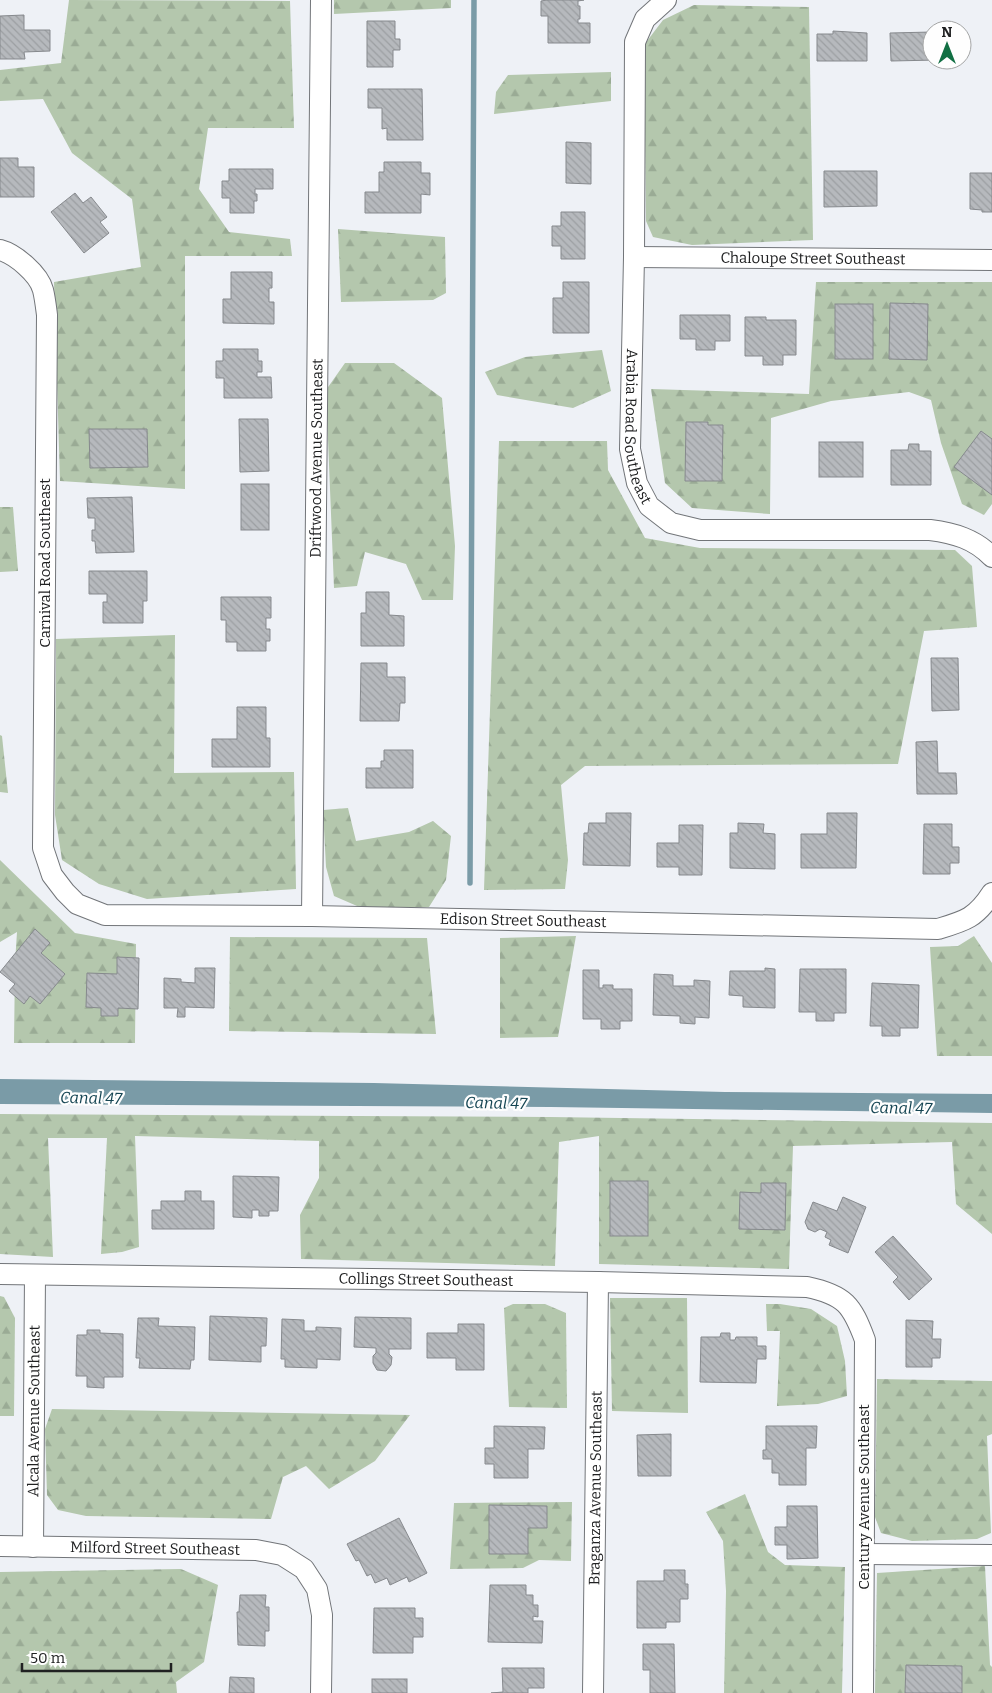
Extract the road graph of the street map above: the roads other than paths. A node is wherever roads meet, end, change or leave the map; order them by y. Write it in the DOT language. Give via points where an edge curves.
graph roads {
  1 [pos="321,0"];
  2 [pos="666,0"];
  3 [pos="0,250"];
  4 [pos="634,257"];
  5 [pos="992,260"];
  6 [pos="992,557"];
  7 [pos="65,892"];
  8 [pos="987,900"];
  9 [pos="312,916"];
  10 [pos="0,1274"];
  11 [pos="35,1275"];
  12 [pos="598,1282"];
  13 [pos="849,1305"];
  14 [pos="0,1546"];
  15 [pos="33,1547"];
  16 [pos="864,1554"];
  17 [pos="992,1556"];
  18 [pos="321,1693"];
  19 [pos="593,1693"];
  20 [pos="863,1693"];
  1 -- 9 [label="street, Driftwood Avenue Southeast"];
  2 -- 4 [label="street, Arabia Road Southeast" via="645,19 635,42"];
  3 -- 7 [label="street, Carnival Road Southeast" via="10,252 29,268 43,288 47,315 43,848 52,875"];
  4 -- 5 [label="street, Chaloupe Street Southeast"];
  4 -- 6 [label="street, Arabia Road Southeast" via="630,449 637,483 649,506 671,523 700,530 934,530 959,535 983,547"];
  7 -- 9 [label="street, Edison Street Southeast" via="77,904 105,915"];
  8 -- 9 [label="street, Edison Street Southeast" via="964,921 938,929"];
  10 -- 11 [label="street, Collings Street Southeast"];
  11 -- 12 [label="street, Collings Street Southeast"];
  11 -- 15 [label="street, Alcala Avenue Southeast"];
  12 -- 13 [label="street, Collings Street Southeast" via="807,1287 829,1292"];
  12 -- 19 [label="street, Braganza Avenue Southeast"];
  13 -- 16 [label="street, Century Avenue Southeast" via="865,1340"];
  14 -- 15 [label="street, Milford Street Southeast"];
  15 -- 18 [label="street, Milford Street Southeast" via="256,1550 282,1555 304,1570 317,1588 322,1616"];
  16 -- 17 [label="street"];
  16 -- 20 [label="street, Century Avenue Southeast"];
}
